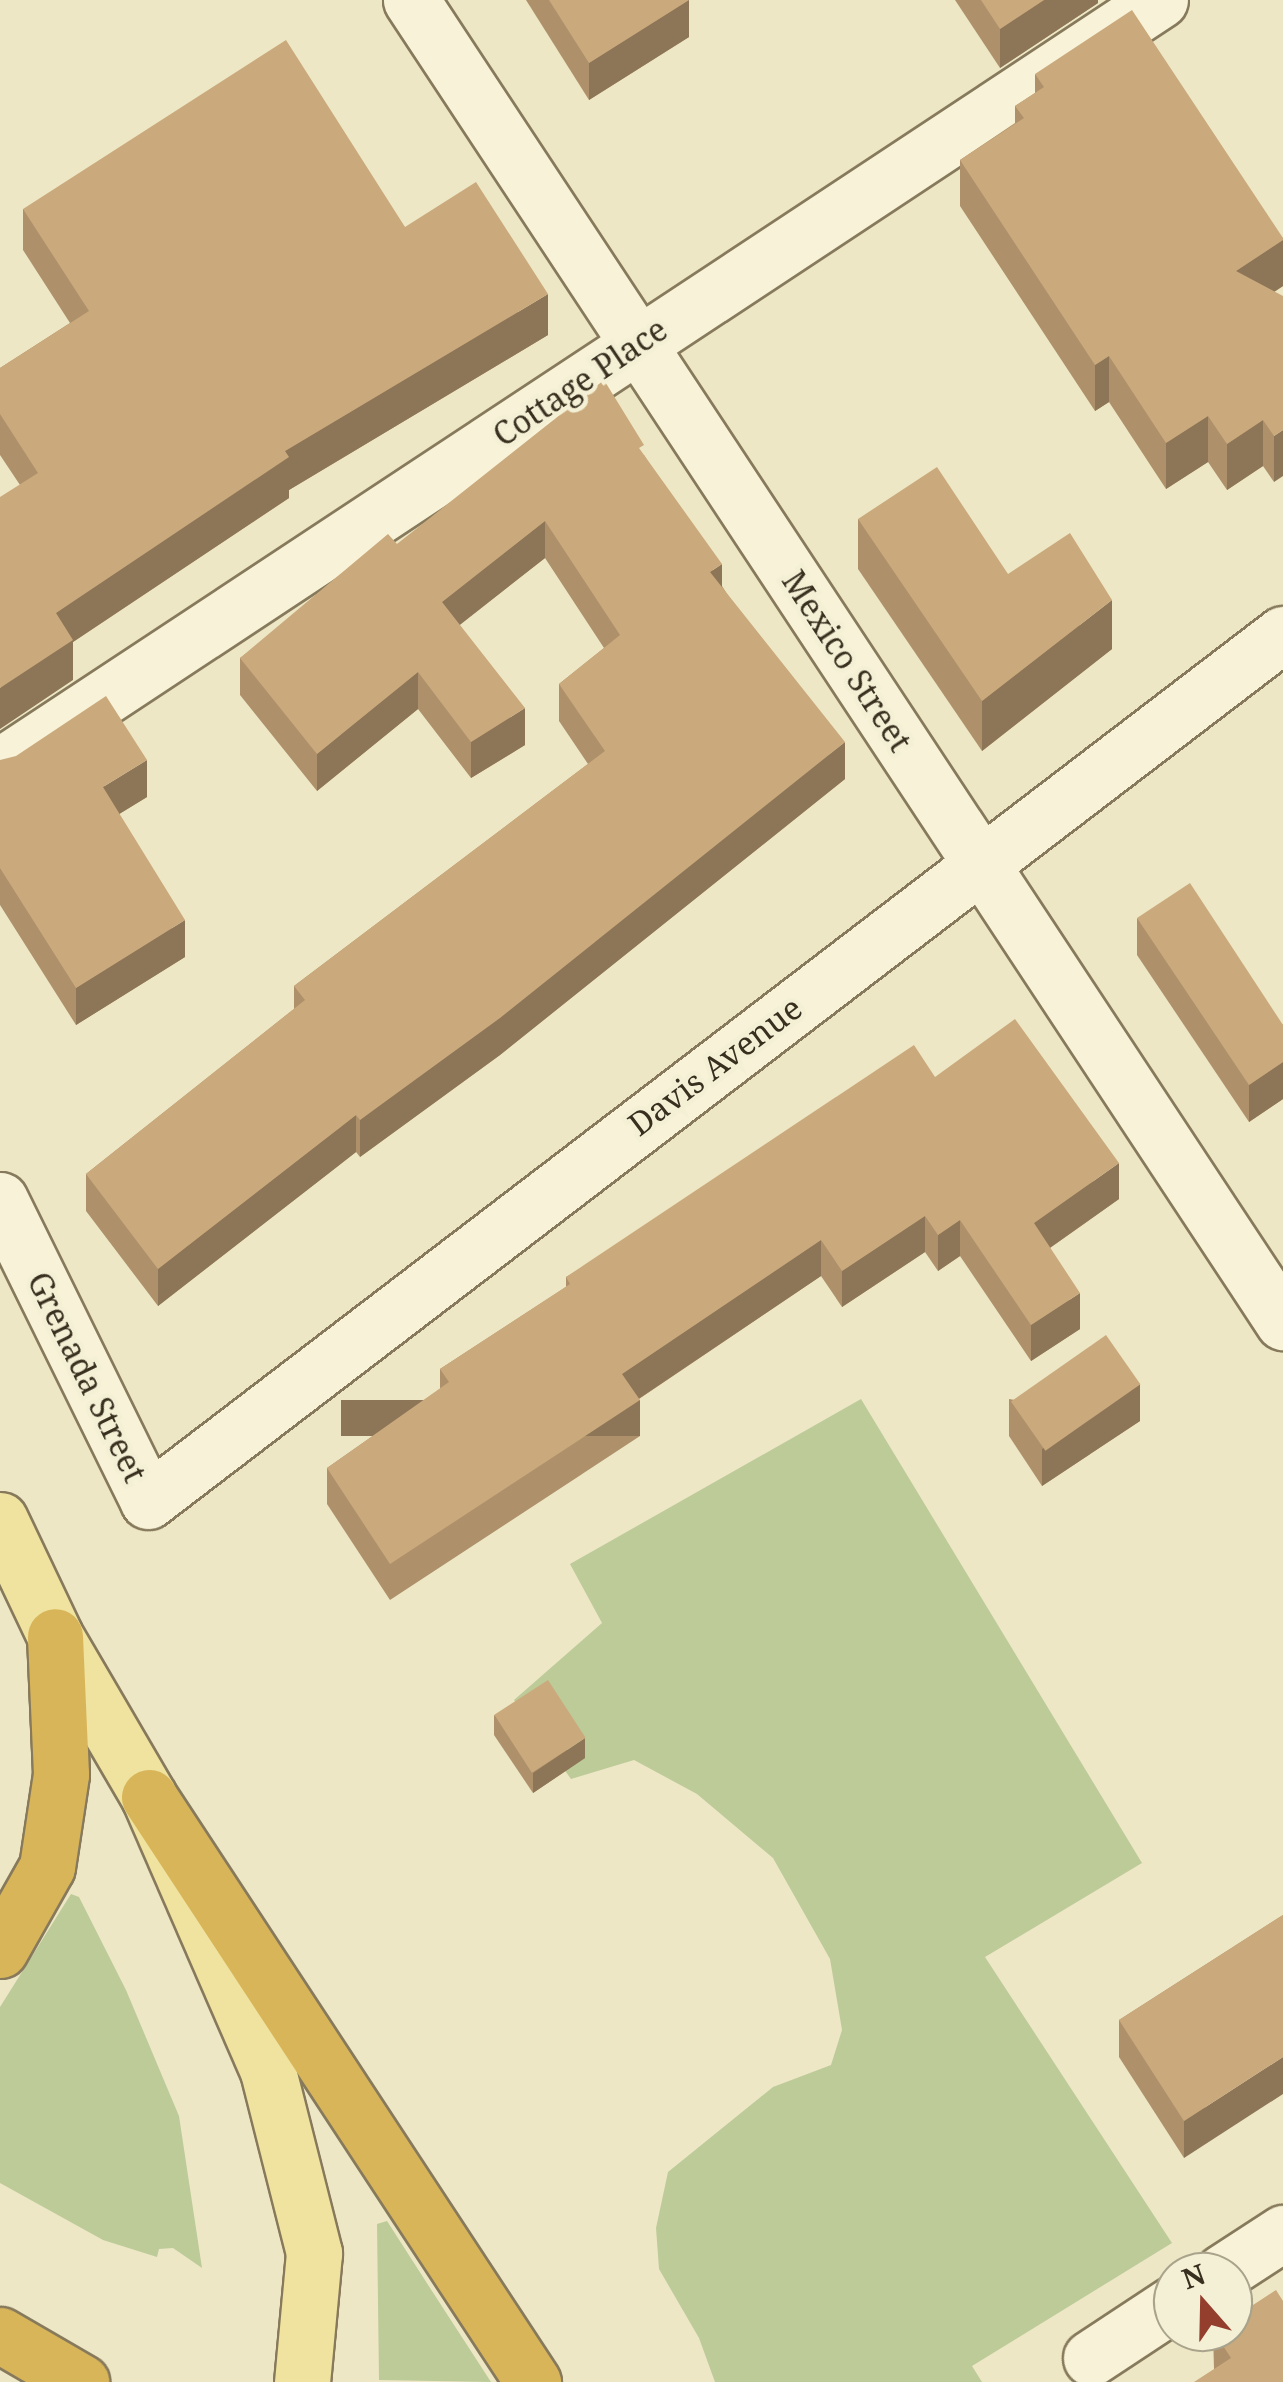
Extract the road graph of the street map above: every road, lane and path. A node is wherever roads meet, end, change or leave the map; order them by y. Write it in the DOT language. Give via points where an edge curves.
graph roads {
  1 [pos="412,0"];
  2 [pos="1160,0"];
  3 [pos="638,343"];
  4 [pos="1283,634"];
  5 [pos="0,766"];
  6 [pos="980,862"];
  7 [pos="0,1200"];
  8 [pos="1283,1322"];
  9 [pos="148,1500"];
  10 [pos="0,1520"];
  11 [pos="54,1636"];
  12 [pos="150,1797"];
  13 [pos="0,1950"];
  14 [pos="1283,2233"];
  15 [pos="1253,2252"];
  16 [pos="1153,2317"];
  17 [pos="0,2335"];
  18 [pos="1092,2358"];
  19 [pos="81,2382"];
  20 [pos="302,2382"];
  21 [pos="533,2382"];
  1 -- 3 [label="street, Mexico Street"];
  2 -- 3 [label="street, Cottage Place"];
  3 -- 5 [label="street, Cottage Place"];
  3 -- 6 [label="street, Mexico Street"];
  4 -- 6 [label="street, Davis Avenue"];
  6 -- 8 [label="street, Mexico Street"];
  6 -- 9 [label="street, Davis Avenue"];
  7 -- 9 [label="street, Grenada Street"];
  10 -- 11 [label="main road"];
  11 -- 12 [label="main road"];
  11 -- 13 [label="highway" via="62,1774 47,1867"];
  12 -- 20 [label="main road" via="268,2071 314,2252"];
  12 -- 21 [label="highway"];
  14 -- 15 [label="street"];
  16 -- 18 [label="street"];
  17 -- 19 [label="highway"];
}
